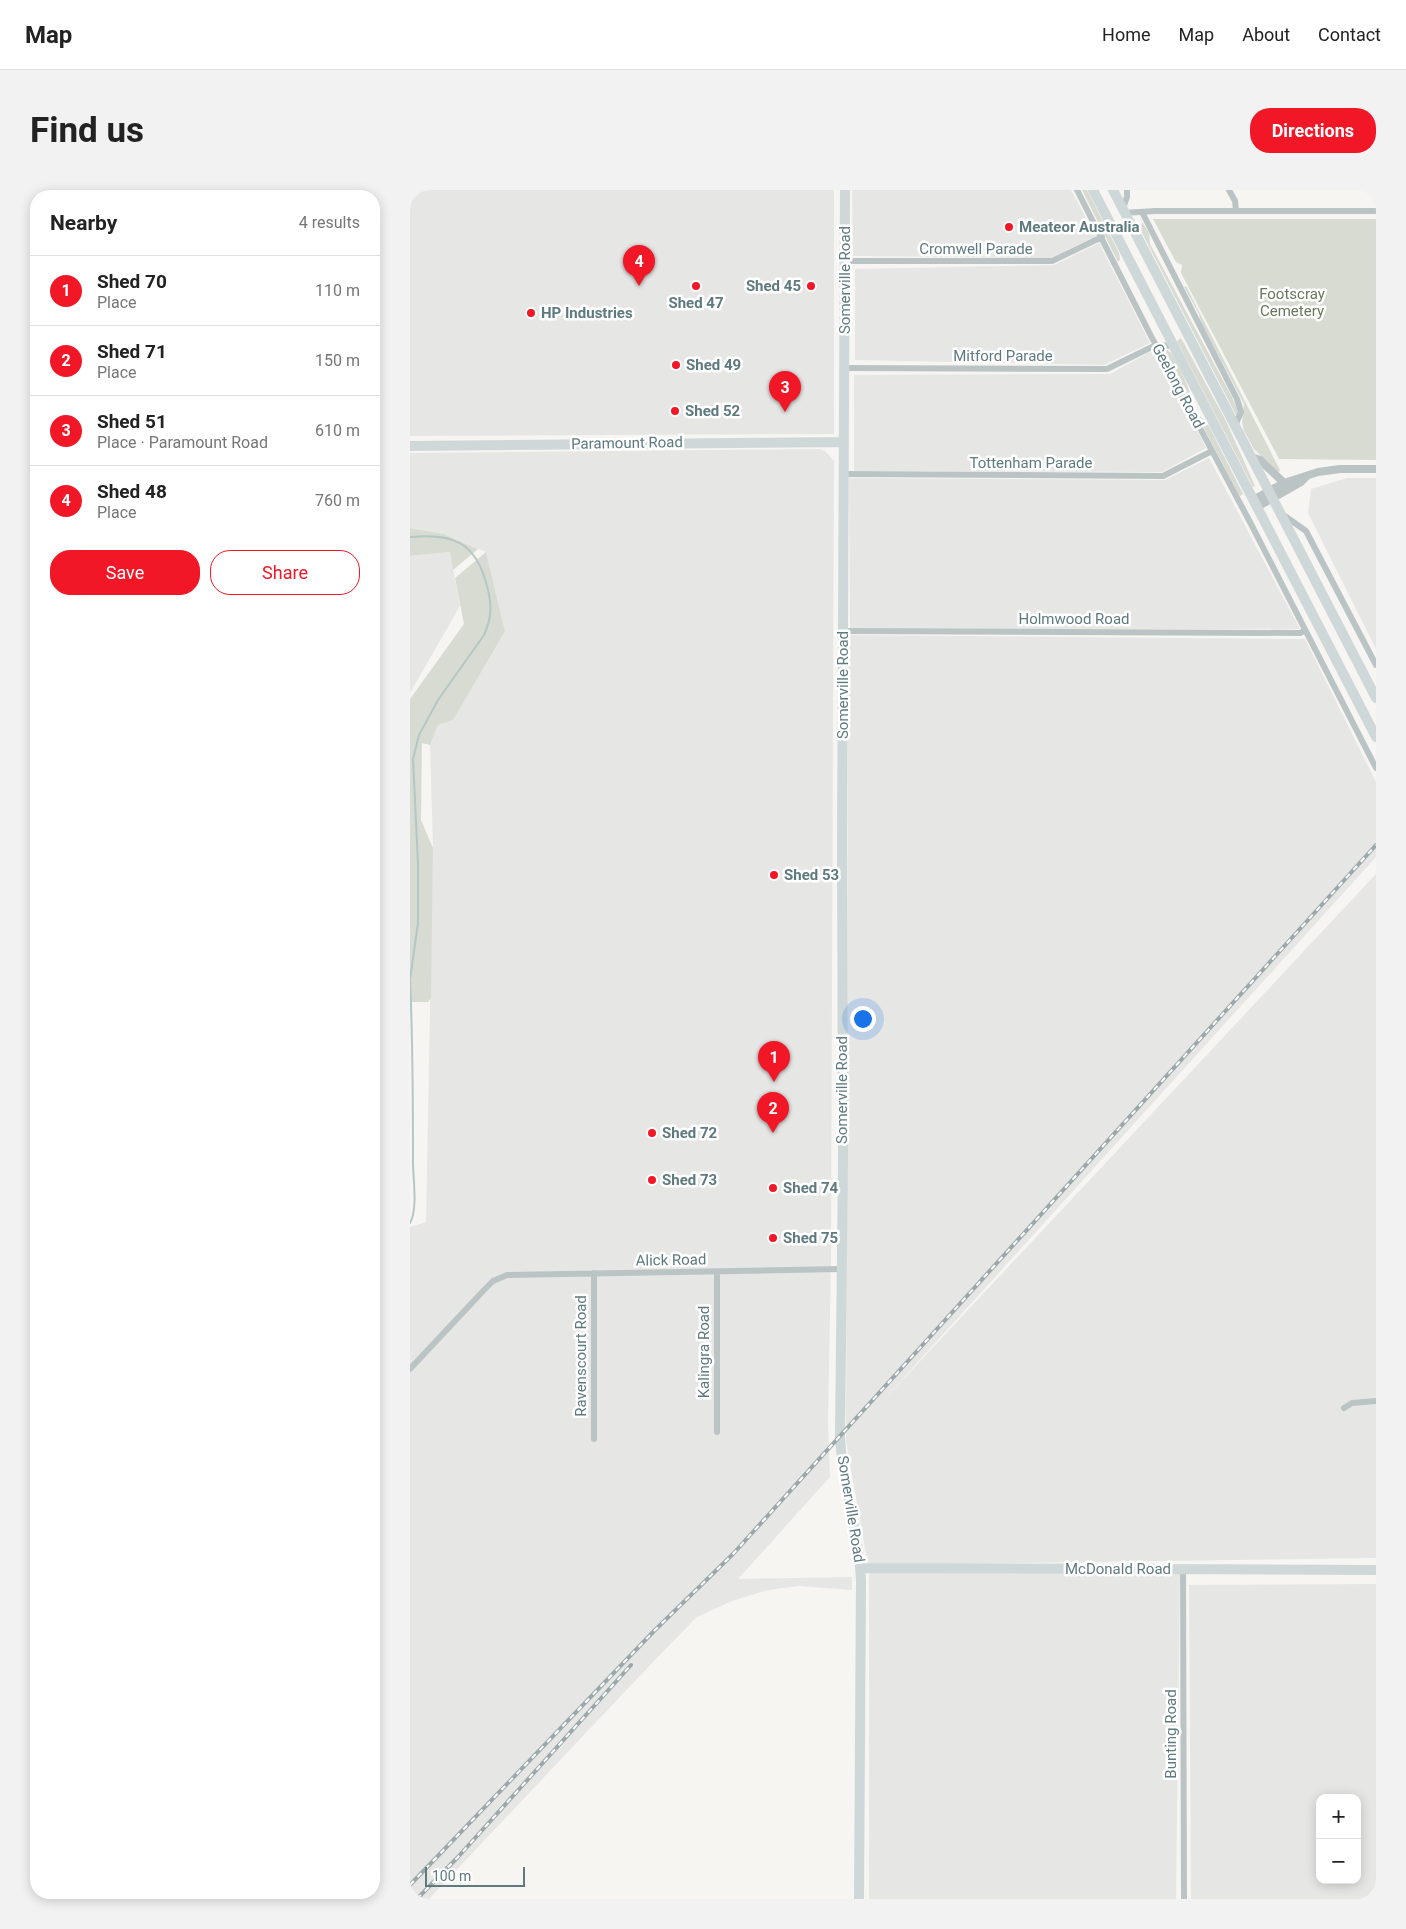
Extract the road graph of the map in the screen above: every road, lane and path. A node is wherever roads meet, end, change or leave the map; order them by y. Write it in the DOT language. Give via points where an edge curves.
graph roads {
  1 [pos="845,190"];
  2 [pos="1078,190"];
  3 [pos="1093,190"];
  4 [pos="1113,190"];
  5 [pos="1127,190"];
  6 [pos="1229,190"];
  7 [pos="1236,210"];
  8 [pos="1124,211"];
  9 [pos="1376,211"];
  10 [pos="1143,214"];
  11 [pos="1132,225"];
  12 [pos="1115,232"];
  13 [pos="1102,237"];
  14 [pos="845,261"];
  15 [pos="1179,318"];
  16 [pos="1170,337"];
  17 [pos="1156,345"];
  18 [pos="844,368"];
  19 [pos="1235,426"];
  20 [pos="844,442"];
  21 [pos="410,446"];
  22 [pos="1212,451"];
  23 [pos="1251,457"];
  24 [pos="1376,469"];
  25 [pos="844,474"];
  26 [pos="1307,476"];
  27 [pos="1284,483"];
  28 [pos="1271,495"];
  29 [pos="1255,504"];
  30 [pos="1279,511"];
  31 [pos="1245,513"];
  32 [pos="1288,567"];
  33 [pos="1280,582"];
  34 [pos="843,631"];
  35 [pos="1304,631"];
  36 [pos="1376,665"];
  37 [pos="1376,698"];
  38 [pos="1376,737"];
  39 [pos="1376,768"];
  40 [pos="841,1269"];
  41 [pos="717,1272"];
  42 [pos="594,1273"];
  43 [pos="410,1369"];
  44 [pos="1376,1401"];
  45 [pos="1344,1408"];
  46 [pos="717,1432"];
  47 [pos="594,1439"];
  48 [pos="861,1568"];
  49 [pos="1183,1569"];
  50 [pos="1376,1570"];
  51 [pos="859,1899"];
  52 [pos="1184,1899"];
  1 -- 14 [label="main road, Somerville Road"];
  2 -- 13 [label="street, Geelong Road"];
  3 -- 12 [label="main road, Geelong Road"];
  4 -- 8 [label="main road"];
  5 -- 8 [label="street"];
  6 -- 7 [label="street"];
  7 -- 9 [label="street"];
  7 -- 10 [label="street" via="1154,211"];
  8 -- 10 [label="street"];
  8 -- 11 [label="main road"];
  8 -- 12 [label="main road"];
  10 -- 11 [label="street"];
  10 -- 19 [label="street" via="1237,399 1241,412"];
  11 -- 12 [label="main road"];
  11 -- 15 [label="main road"];
  12 -- 16 [label="main road, Geelong Road"];
  13 -- 14 [label="street, Cromwell Parade" via="1052,261"];
  13 -- 17 [label="street, Geelong Road"];
  14 -- 18 [label="main road, Somerville Road"];
  15 -- 16 [label="main road" via="1174,335"];
  15 -- 19 [label="main road"];
  16 -- 17 [label="street"];
  16 -- 17 [label="street, Mitford Parade"];
  16 -- 29 [label="main road, Geelong Road"];
  17 -- 18 [label="street, Mitford Parade" via="1107,368"];
  17 -- 22 [label="street, Geelong Road"];
  18 -- 20 [label="main road, Somerville Road"];
  19 -- 23 [label="main road"];
  20 -- 21 [label="main road, Paramount Road"];
  20 -- 25 [label="main road, Somerville Road"];
  22 -- 25 [label="street, Tottenham Parade" via="1163,476"];
  22 -- 31 [label="street, Geelong Road"];
  23 -- 27 [label="street" via="1260,460"];
  23 -- 28 [label="main road"];
  24 -- 26 [label="street" via="1328,470"];
  25 -- 34 [label="main road, Somerville Road"];
  26 -- 27 [label="street"];
  26 -- 28 [label="street" via="1301,482"];
  27 -- 28 [label="street"];
  28 -- 29 [label="street"];
  28 -- 30 [label="main road"];
  29 -- 31 [label="street"];
  29 -- 32 [label="main road, Geelong Road"];
  30 -- 36 [label="street" via="1306,532"];
  30 -- 37 [label="main road"];
  31 -- 33 [label="street, Geelong Road"];
  32 -- 33 [label="street"];
  32 -- 38 [label="main road, Geelong Road"];
  33 -- 35 [label="street, Geelong Road"];
  34 -- 35 [label="street, Holmwood Road"];
  34 -- 40 [label="main road, Somerville Road"];
  35 -- 39 [label="street, Geelong Road"];
  40 -- 41 [label="street, Alick Road"];
  40 -- 48 [label="main road, Somerville Road" via="842,1472"];
  41 -- 42 [label="street, Alick Road"];
  41 -- 46 [label="street, Kalingra Road"];
  42 -- 43 [label="street, Alick Road" via="501,1276"];
  42 -- 47 [label="street, Ravenscourt Road"];
  44 -- 45 [label="street" via="1352,1403"];
  48 -- 49 [label="main road, McDonald Road"];
  48 -- 51 [label="main road, Somerville Road"];
  49 -- 50 [label="main road, McDonald Road"];
  49 -- 52 [label="street, Bunting Road"];
}
